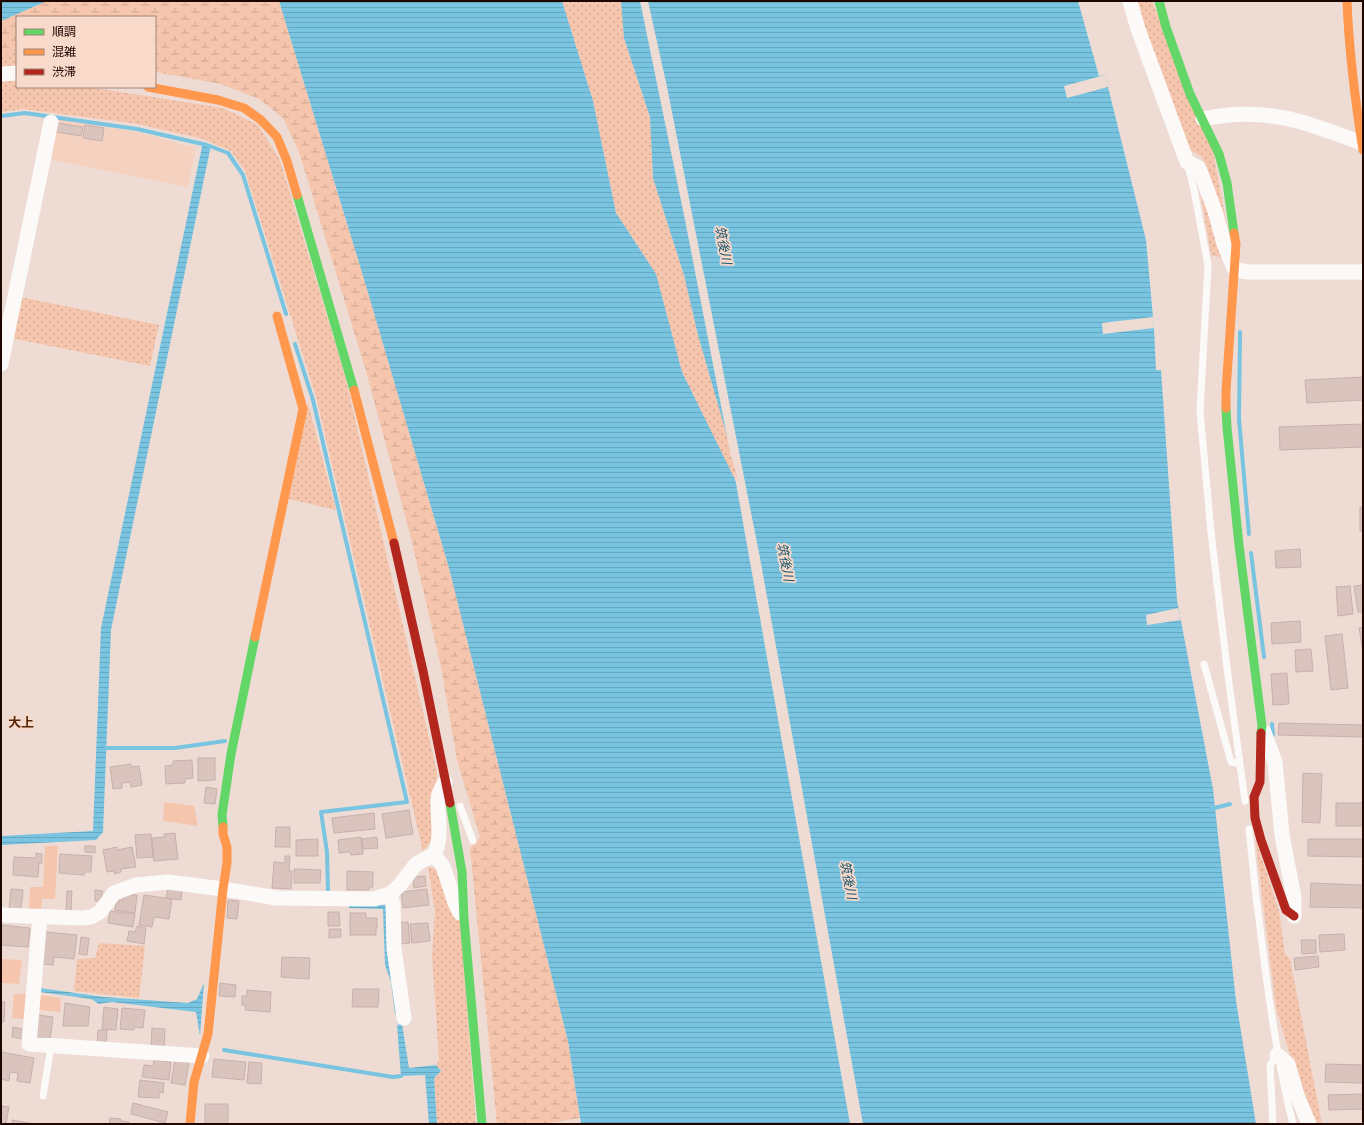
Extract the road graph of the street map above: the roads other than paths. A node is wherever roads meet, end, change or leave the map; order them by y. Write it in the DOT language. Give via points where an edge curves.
graph roads {
  1 [pos="1130,1"];
  2 [pos="1158,1"];
  3 [pos="1347,1"];
  4 [pos="16,73"];
  5 [pos="1,74"];
  6 [pos="153,88"];
  7 [pos="1203,119"];
  8 [pos="51,122"];
  9 [pos="1363,145"];
  10 [pos="1187,162"];
  11 [pos="1234,268"];
  12 [pos="1363,272"];
  13 [pos="277,316"];
  14 [pos="1,364"];
  15 [pos="1204,664"];
  16 [pos="1262,726"];
  17 [pos="1240,764"];
  18 [pos="445,782"];
  19 [pos="1252,818"];
  20 [pos="473,841"];
  21 [pos="434,855"];
  22 [pos="223,889"];
  23 [pos="390,894"];
  24 [pos="1,915"];
  25 [pos="1294,916"];
  26 [pos="40,918"];
  27 [pos="464,919"];
  28 [pos="404,1018"];
  29 [pos="51,1046"];
  30 [pos="1277,1055"];
  31 [pos="202,1056"];
  32 [pos="43,1096"];
  33 [pos="190,1124"];
  34 [pos="482,1124"];
  35 [pos="1273,1124"];
  36 [pos="1293,1124"];
  37 [pos="1309,1124"];
  1 -- 10 [label="street"];
  2 -- 7 [label="street" via="1190,94"];
  3 -- 9 [label="street" via="1353,87"];
  4 -- 5 [label="street"];
  6 -- 18 [label="street" via="218,100 244,108 261,120 277,137 288,161 349,371 394,543"];
  7 -- 9 [label="street" via="1218,115 1262,115 1300,122"];
  7 -- 11 [label="street" via="1219,154 1227,183 1236,244"];
  8 -- 14 [label="street"];
  10 -- 11 [label="street" via="1199,168"];
  10 -- 17 [label="lane" via="1208,265 1200,411 1212,540"];
  11 -- 12 [label="street" via="1249,272"];
  11 -- 16 [label="street" via="1226,391 1227,427"];
  13 -- 22 [label="street" via="303,409 231,754 222,815 227,847"];
  15 -- 17 [label="lane" via="1231,762"];
  16 -- 19 [label="street" via="1260,782 1254,797"];
  16 -- 25 [label="street" via="1275,762 1282,835 1294,898"];
  17 -- 19 [label="lane"];
  18 -- 20 [label="lane" via="454,789"];
  18 -- 21 [label="street" via="438,798 439,836"];
  18 -- 27 [label="street" via="462,872"];
  19 -- 25 [label="street" via="1286,910"];
  19 -- 30 [label="lane" via="1252,873"];
  21 -- 23 [label="street" via="416,864"];
  21 -- 27 [label="street" via="443,866 455,903"];
  22 -- 23 [label="street" via="277,898 374,899"];
  22 -- 26 [label="street" via="168,882 136,885 114,892 100,912 91,917"];
  22 -- 31 [label="street" via="208,1034"];
  23 -- 28 [label="street" via="393,904 394,948"];
  24 -- 26 [label="street"];
  26 -- 29 [label="street" via="29,1044"];
  27 -- 34 [label="street"];
  29 -- 31 [label="street"];
  29 -- 32 [label="lane"];
  30 -- 35 [label="lane" via="1270,1065"];
  30 -- 36 [label="lane"];
  30 -- 37 [label="street" via="1288,1064"];
  31 -- 33 [label="street" via="194,1082"];
}
